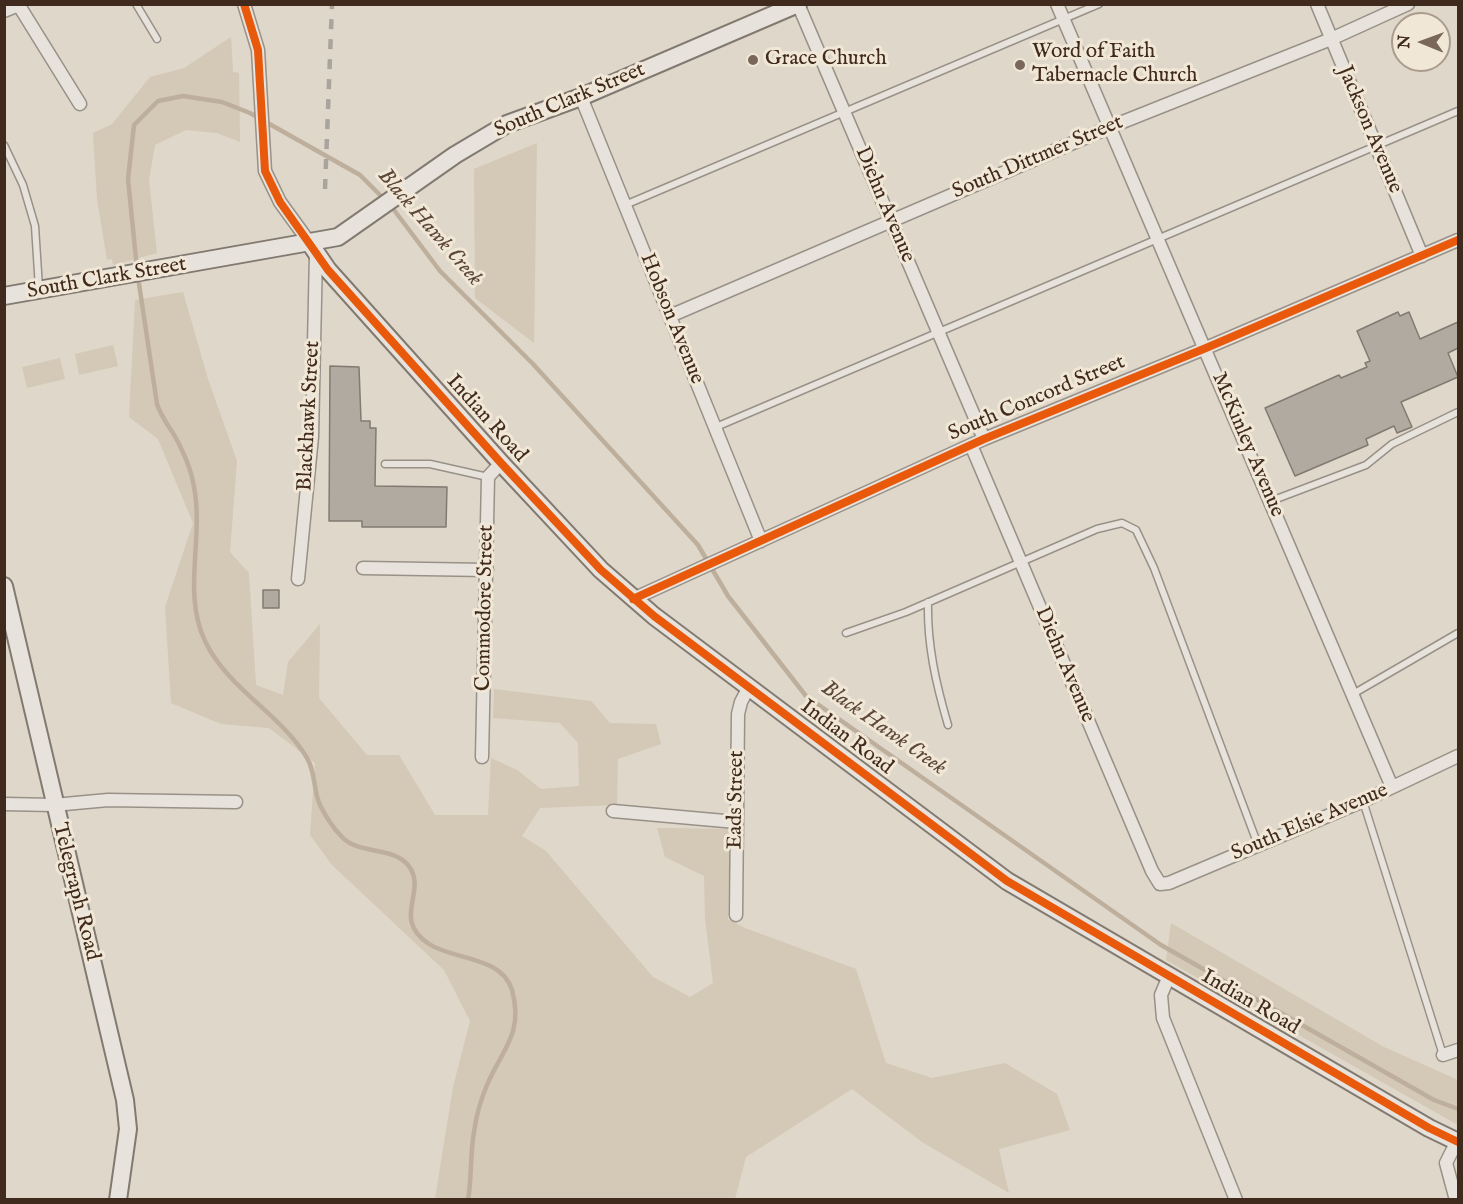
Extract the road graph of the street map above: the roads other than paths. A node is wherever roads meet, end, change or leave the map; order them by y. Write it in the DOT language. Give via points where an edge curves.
graph roads {
  1 [pos="136,4"];
  2 [pos="244,4"];
  3 [pos="1057,4"];
  4 [pos="1099,4"];
  5 [pos="1317,4"];
  6 [pos="1408,4"];
  7 [pos="19,5"];
  8 [pos="798,5"];
  9 [pos="4,11"];
  10 [pos="1064,19"];
  11 [pos="157,39"];
  12 [pos="1331,39"];
  13 [pos="581,97"];
  14 [pos="80,104"];
  15 [pos="1458,111"];
  16 [pos="844,113"];
  17 [pos="1110,127"];
  18 [pos="4,145"];
  19 [pos="1376,147"];
  20 [pos="625,205"];
  21 [pos="891,222"];
  22 [pos="1159,239"];
  23 [pos="1458,240"];
  24 [pos="313,248"];
  25 [pos="1422,256"];
  26 [pos="39,290"];
  27 [pos="4,296"];
  28 [pos="670,316"];
  29 [pos="939,333"];
  30 [pos="1206,348"];
  31 [pos="1458,412"];
  32 [pos="715,428"];
  33 [pos="984,439"];
  34 [pos="971,445"];
  35 [pos="501,463"];
  36 [pos="385,464"];
  37 [pos="489,477"];
  38 [pos="1271,501"];
  39 [pos="761,541"];
  40 [pos="1020,563"];
  41 [pos="363,568"];
  42 [pos="487,570"];
  43 [pos="298,579"];
  44 [pos="4,586"];
  45 [pos="633,599"];
  46 [pos="928,602"];
  47 [pos="846,633"];
  48 [pos="1458,633"];
  49 [pos="749,687"];
  50 [pos="1353,694"];
  51 [pos="948,725"];
  52 [pos="1458,756"];
  53 [pos="482,757"];
  54 [pos="1392,788"];
  55 [pos="1364,801"];
  56 [pos="236,802"];
  57 [pos="4,804"];
  58 [pos="54,804"];
  59 [pos="613,811"];
  60 [pos="736,822"];
  61 [pos="1258,845"];
  62 [pos="1160,884"];
  63 [pos="736,915"];
  64 [pos="1168,976"];
  65 [pos="1458,1050"];
  66 [pos="1443,1055"];
  67 [pos="1458,1142"];
  68 [pos="118,1200"];
  69 [pos="1236,1200"];
  70 [pos="1456,1200"];
  1 -- 11 [label="lane"];
  2 -- 24 [label="street" via="258,50 265,171 280,202"];
  3 -- 10 [label="street, McKinley Avenue"];
  4 -- 10 [label="lane"];
  5 -- 12 [label="street, Jackson Avenue"];
  6 -- 12 [label="street, South Dittmer Street"];
  7 -- 9 [label="street"];
  7 -- 14 [label="street"];
  8 -- 13 [label="street, South Clark Street"];
  8 -- 16 [label="street, Diehn Avenue"];
  10 -- 16 [label="lane"];
  10 -- 17 [label="street, McKinley Avenue"];
  12 -- 17 [label="street, South Dittmer Street"];
  12 -- 19 [label="street, Jackson Avenue"];
  13 -- 20 [label="street, Hobson Avenue"];
  13 -- 24 [label="street, South Clark Street" via="507,124 454,155 338,237"];
  15 -- 19 [label="lane"];
  16 -- 20 [label="lane"];
  16 -- 21 [label="street, Diehn Avenue"];
  17 -- 21 [label="street, South Dittmer Street"];
  17 -- 22 [label="street, McKinley Avenue"];
  18 -- 26 [label="lane" via="23,185 35,226"];
  19 -- 22 [label="lane"];
  19 -- 25 [label="street, Jackson Avenue"];
  20 -- 28 [label="street, Hobson Avenue"];
  21 -- 28 [label="street, South Dittmer Street"];
  21 -- 29 [label="street, Diehn Avenue"];
  22 -- 29 [label="lane"];
  22 -- 30 [label="street, McKinley Avenue"];
  23 -- 25 [label="street, South Concord Street"];
  24 -- 26 [label="street, South Clark Street"];
  24 -- 35 [label="street, Indian Road" via="328,270"];
  24 -- 43 [label="street, Blackhawk Street" via="312,437"];
  25 -- 30 [label="street, South Concord Street"];
  26 -- 27 [label="street, South Clark Street"];
  28 -- 32 [label="street, Hobson Avenue"];
  29 -- 32 [label="lane"];
  29 -- 33 [label="street, Diehn Avenue"];
  30 -- 33 [label="street, South Concord Street"];
  30 -- 38 [label="street, McKinley Avenue"];
  31 -- 38 [label="lane" via="1392,444 1366,465"];
  32 -- 39 [label="street, Hobson Avenue"];
  33 -- 34 [label="street, South Concord Street"];
  34 -- 39 [label="street, South Concord Street"];
  34 -- 40 [label="street, Diehn Avenue"];
  35 -- 37 [label="street"];
  35 -- 45 [label="street, Indian Road"];
  36 -- 37 [label="lane" via="430,464"];
  37 -- 42 [label="street, Commodore Street"];
  38 -- 50 [label="street, McKinley Avenue"];
  39 -- 45 [label="street, South Concord Street"];
  40 -- 46 [label="lane"];
  40 -- 61 [label="lane" via="1097,529 1122,523 1136,530 1154,568"];
  40 -- 62 [label="street, Diehn Avenue"];
  41 -- 42 [label="street"];
  42 -- 53 [label="street, Commodore Street"];
  44 -- 58 [label="street, Telegraph Road"];
  45 -- 49 [label="street, Indian Road"];
  46 -- 47 [label="lane"];
  46 -- 51 [label="lane" via="927,638"];
  48 -- 50 [label="lane"];
  49 -- 60 [label="street, Eads Street" via="738,714"];
  49 -- 64 [label="street, Indian Road" via="1007,881"];
  50 -- 54 [label="street, McKinley Avenue"];
  52 -- 54 [label="street, South Elsie Avenue"];
  54 -- 55 [label="street, South Elsie Avenue"];
  55 -- 61 [label="street, South Elsie Avenue"];
  55 -- 66 [label="lane"];
  56 -- 58 [label="street" via="108,800"];
  57 -- 58 [label="street"];
  58 -- 68 [label="street, Telegraph Road" via="125,1100 128,1138"];
  59 -- 60 [label="street"];
  60 -- 63 [label="street, Eads Street"];
  61 -- 62 [label="street, South Elsie Avenue"];
  64 -- 67 [label="street, Indian Road"];
  64 -- 69 [label="street" via="1161,995 1163,1018"];
  65 -- 66 [label="street"];
  67 -- 70 [label="street" via="1446,1163"];
}
